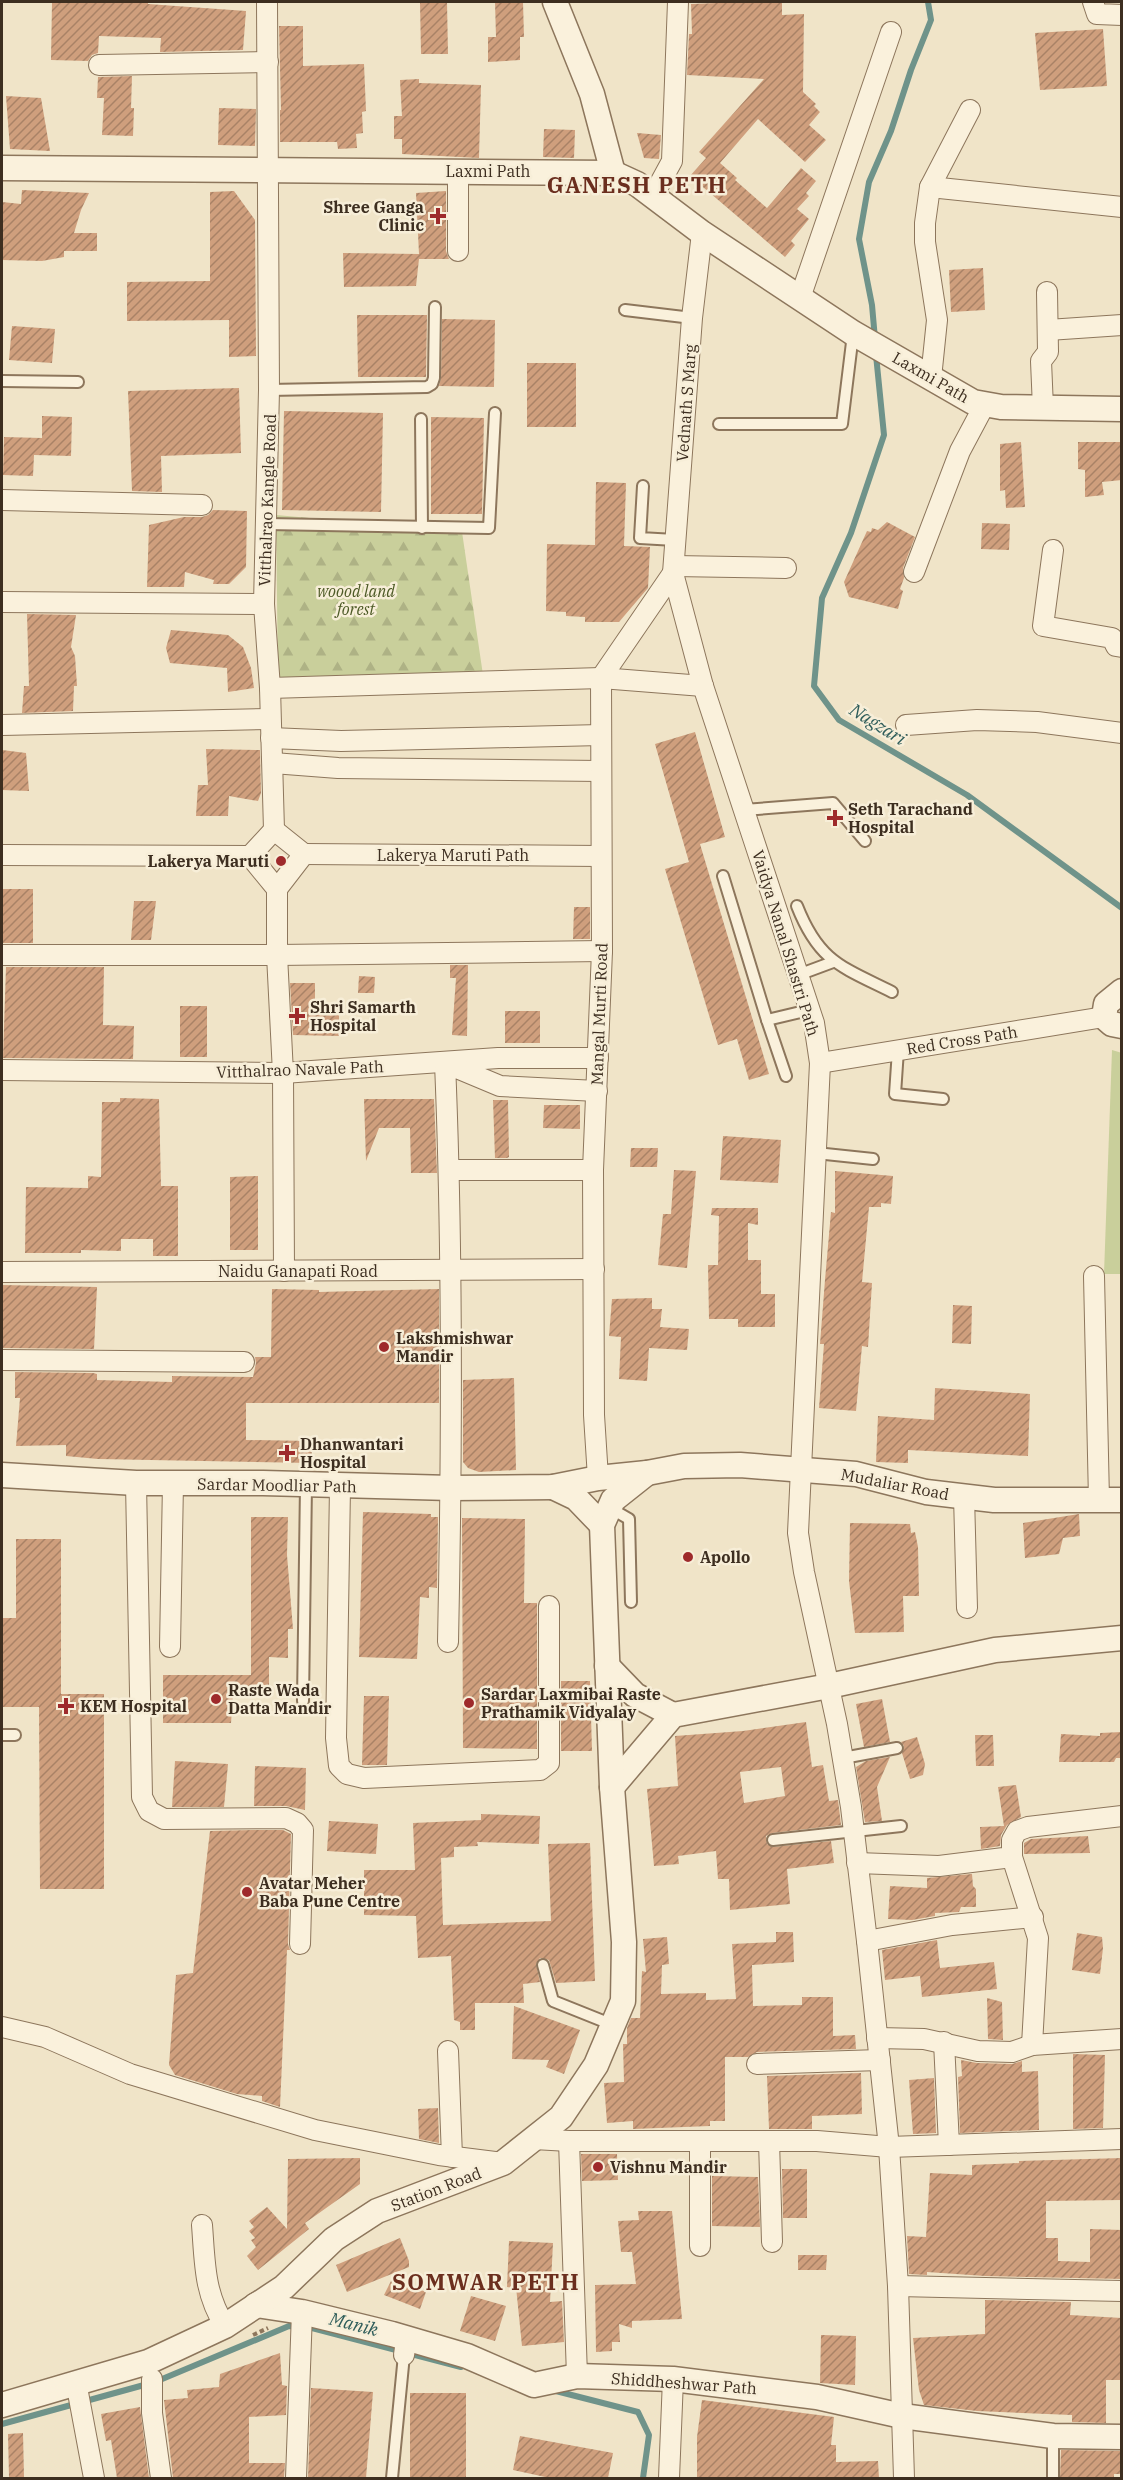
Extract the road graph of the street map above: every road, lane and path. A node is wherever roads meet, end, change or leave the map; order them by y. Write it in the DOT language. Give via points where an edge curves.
graph roads {
  1 [pos="267,2"];
  2 [pos="555,2"];
  3 [pos="678,2"];
  4 [pos="1093,2"];
  5 [pos="1122,15"];
  6 [pos="891,32"];
  7 [pos="268,62"];
  8 [pos="99,65"];
  9 [pos="970,110"];
  10 [pos="2,168"];
  11 [pos="268,170"];
  12 [pos="458,171"];
  13 [pos="613,173"];
  14 [pos="930,188"];
  15 [pos="653,196"];
  16 [pos="1122,207"];
  17 [pos="702,233"];
  18 [pos="458,251"];
  19 [pos="1047,292"];
  20 [pos="800,298"];
  21 [pos="435,307"];
  22 [pos="625,310"];
  23 [pos="692,318"];
  24 [pos="1122,326"];
  25 [pos="1048,330"];
  26 [pos="868,342"];
  27 [pos="931,378"];
  28 [pos="2,381"];
  29 [pos="78,382"];
  30 [pos="269,390"];
  31 [pos="985,404"];
  32 [pos="1043,408"];
  33 [pos="1122,409"];
  34 [pos="495,413"];
  35 [pos="421,419"];
  36 [pos="719,424"];
  37 [pos="643,486"];
  38 [pos="2,500"];
  39 [pos="202,505"];
  40 [pos="267,524"];
  41 [pos="422,528"];
  42 [pos="675,540"];
  43 [pos="1053,550"];
  44 [pos="786,568"];
  45 [pos="673,569"];
  46 [pos="914,572"];
  47 [pos="2,602"];
  48 [pos="264,604"];
  49 [pos="1122,647"];
  50 [pos="601,678"];
  51 [pos="702,686"];
  52 [pos="270,688"];
  53 [pos="2,725"];
  54 [pos="906,725"];
  55 [pos="271,728"];
  56 [pos="1122,733"];
  57 [pos="601,735"];
  58 [pos="273,763"];
  59 [pos="601,771"];
  60 [pos="744,810"];
  61 [pos="274,830"];
  62 [pos="865,841"];
  63 [pos="304,854"];
  64 [pos="2,855"];
  65 [pos="250,856"];
  66 [pos="602,856"];
  67 [pos="723,876"];
  68 [pos="277,889"];
  69 [pos="797,906"];
  70 [pos="602,951"];
  71 [pos="2,955"];
  72 [pos="277,955"];
  73 [pos="833,962"];
  74 [pos="798,975"];
  75 [pos="1122,991"];
  76 [pos="892,992"];
  77 [pos="809,1010"];
  78 [pos="767,1020"];
  79 [pos="1113,1021"];
  80 [pos="898,1050"];
  81 [pos="598,1059"];
  82 [pos="445,1063"];
  83 [pos="820,1063"];
  84 [pos="2,1070"];
  85 [pos="283,1073"];
  86 [pos="786,1076"];
  87 [pos="597,1091"];
  88 [pos="943,1100"];
  89 [pos="816,1153"];
  90 [pos="873,1159"];
  91 [pos="450,1170"];
  92 [pos="593,1170"];
  93 [pos="594,1269"];
  94 [pos="449,1270"];
  95 [pos="284,1271"];
  96 [pos="2,1272"];
  97 [pos="1094,1276"];
  98 [pos="2,1360"];
  99 [pos="244,1362"];
  100 [pos="799,1470"];
  101 [pos="647,1473"];
  102 [pos="2,1475"];
  103 [pos="598,1478"];
  104 [pos="173,1483"];
  105 [pos="136,1484"];
  106 [pos="306,1485"];
  107 [pos="340,1487"];
  108 [pos="553,1487"];
  109 [pos="451,1488"];
  110 [pos="964,1496"];
  111 [pos="1110,1500"];
  112 [pos="606,1516"];
  113 [pos="631,1602"];
  114 [pos="549,1606"];
  115 [pos="967,1608"];
  116 [pos="1122,1638"];
  117 [pos="448,1642"];
  118 [pos="170,1647"];
  119 [pos="607,1666"];
  120 [pos="829,1686"];
  121 [pos="303,1701"];
  122 [pos="673,1716"];
  123 [pos="2,1735"];
  124 [pos="15,1735"];
  125 [pos="897,1748"];
  126 [pos="843,1758"];
  127 [pos="612,1787"];
  128 [pos="1122,1816"];
  129 [pos="901,1826"];
  130 [pos="855,1830"];
  131 [pos="774,1840"];
  132 [pos="1012,1857"];
  133 [pos="857,1863"];
  134 [pos="1033,1917"];
  135 [pos="867,1941"];
  136 [pos="300,1944"];
  137 [pos="543,1965"];
  138 [pos="613,2025"];
  139 [pos="2,2027"];
  140 [pos="877,2038"];
  141 [pos="1122,2039"];
  142 [pos="944,2042"];
  143 [pos="1032,2045"];
  144 [pos="448,2051"];
  145 [pos="880,2060"];
  146 [pos="757,2064"];
  147 [pos="534,2139"];
  148 [pos="1122,2139"];
  149 [pos="569,2141"];
  150 [pos="700,2141"];
  151 [pos="769,2141"];
  152 [pos="948,2145"];
  153 [pos="889,2147"];
  154 [pos="452,2157"];
  155 [pos="502,2163"];
  156 [pos="202,2225"];
  157 [pos="772,2242"];
  158 [pos="700,2246"];
  159 [pos="898,2286"];
  160 [pos="1122,2291"];
  161 [pos="256,2305"];
  162 [pos="301,2325"];
  163 [pos="225,2326"];
  164 [pos="405,2347"];
  165 [pos="577,2376"];
  166 [pos="673,2379"];
  167 [pos="152,2382"];
  168 [pos="79,2396"];
  169 [pos="2,2405"];
  170 [pos="902,2416"];
  171 [pos="1053,2436"];
  172 [pos="1122,2437"];
  173 [pos="94,2478"];
  174 [pos="161,2478"];
  175 [pos="296,2478"];
  176 [pos="392,2478"];
  177 [pos="669,2478"];
  178 [pos="904,2478"];
  179 [pos="1053,2478"];
  1 -- 7 [label="street, Vitthalrao Kangle Road"];
  2 -- 13 [label="street" via="592,94"];
  3 -- 15 [label="street" via="672,161"];
  4 -- 5 [label="street" via="1097,14"];
  6 -- 20 [label="street"];
  7 -- 8 [label="street"];
  7 -- 11 [label="street, Vitthalrao Kangle Road"];
  9 -- 14 [label="street"];
  10 -- 11 [label="street, Laxmi Path"];
  11 -- 12 [label="street, Laxmi Path"];
  11 -- 30 [label="street, Vitthalrao Kangle Road"];
  12 -- 13 [label="street, Laxmi Path"];
  12 -- 18 [label="street"];
  13 -- 15 [label="street, Laxmi Path"];
  14 -- 16 [label="street"];
  14 -- 27 [label="street" via="925,242 937,320"];
  15 -- 17 [label="street, Laxmi Path"];
  17 -- 20 [label="street, Laxmi Path"];
  17 -- 23 [label="street, Vednath S Marg"];
  19 -- 25 [label="street"];
  20 -- 26 [label="street, Laxmi Path"];
  21 -- 30 [label="lane" via="434,378 427,387"];
  22 -- 23 [label="lane"];
  23 -- 42 [label="street, Vednath S Marg"];
  24 -- 25 [label="street"];
  25 -- 32 [label="street" via="1048,352 1041,362"];
  26 -- 27 [label="street, Laxmi Path"];
  26 -- 36 [label="lane" via="842,424"];
  27 -- 31 [label="street, Laxmi Path" via="973,402"];
  28 -- 29 [label="lane"];
  30 -- 40 [label="street, Vitthalrao Kangle Road"];
  31 -- 32 [label="street, Laxmi Path"];
  31 -- 46 [label="street" via="960,451"];
  32 -- 33 [label="street, Laxmi Path"];
  34 -- 41 [label="lane" via="489,528"];
  35 -- 41 [label="lane"];
  37 -- 42 [label="lane" via="640,538"];
  38 -- 39 [label="street"];
  40 -- 41 [label="lane"];
  40 -- 48 [label="street, Vitthalrao Kangle Road"];
  42 -- 45 [label="street, Vednath S Marg"];
  43 -- 49 [label="street" via="1043,626 1112,638 1116,646"];
  44 -- 45 [label="street"];
  45 -- 50 [label="street"];
  45 -- 51 [label="street, Vaidya Nanal Shastri Path"];
  47 -- 48 [label="street"];
  48 -- 52 [label="street, Vitthalrao Kangle Road"];
  50 -- 51 [label="street"];
  50 -- 52 [label="street"];
  50 -- 57 [label="street, Mangal Murti Road"];
  51 -- 60 [label="street, Vaidya Nanal Shastri Path"];
  52 -- 55 [label="street, Vitthalrao Kangle Road"];
  53 -- 55 [label="street"];
  54 -- 56 [label="street" via="977,720 1037,722"];
  55 -- 57 [label="street" via="341,741"];
  55 -- 58 [label="street, Vitthalrao Kangle Road"];
  57 -- 59 [label="street, Mangal Murti Road"];
  58 -- 59 [label="street" via="338,768"];
  58 -- 61 [label="street, Vitthalrao Kangle Road"];
  59 -- 66 [label="street, Mangal Murti Road"];
  60 -- 62 [label="lane" via="833,803"];
  60 -- 74 [label="street, Vaidya Nanal Shastri Path"];
  61 -- 63 [label="street"];
  61 -- 65 [label="street"];
  63 -- 66 [label="street, Lakerya Maruti Path"];
  63 -- 68 [label="street"];
  64 -- 65 [label="street"];
  65 -- 68 [label="street"];
  66 -- 70 [label="street, Mangal Murti Road"];
  67 -- 78 [label="lane"];
  68 -- 72 [label="street"];
  69 -- 73 [label="lane" via="815,943"];
  70 -- 72 [label="street"];
  70 -- 81 [label="street, Mangal Murti Road"];
  71 -- 72 [label="street"];
  72 -- 85 [label="street"];
  73 -- 74 [label="lane"];
  73 -- 76 [label="lane"];
  74 -- 77 [label="street, Vaidya Nanal Shastri Path"];
  75 -- 79 [label="street" via="1106,1004"];
  77 -- 78 [label="lane"];
  77 -- 83 [label="street, Vaidya Nanal Shastri Path"];
  78 -- 86 [label="lane"];
  79 -- 80 [label="street, Red Cross Path"];
  80 -- 83 [label="street, Red Cross Path"];
  80 -- 88 [label="lane" via="895,1094"];
  81 -- 82 [label="street, Vitthalrao Navale Path"];
  81 -- 87 [label="street, Mangal Murti Road"];
  82 -- 85 [label="street, Vitthalrao Navale Path"];
  82 -- 87 [label="street" via="500,1086"];
  82 -- 91 [label="street"];
  83 -- 89 [label="street, Vaidya Nanal Shastri Path"];
  84 -- 85 [label="street, Vitthalrao Navale Path"];
  85 -- 95 [label="street"];
  87 -- 92 [label="street, Mangal Murti Road"];
  89 -- 90 [label="lane"];
  89 -- 100 [label="street, Vaidya Nanal Shastri Path"];
  91 -- 92 [label="street"];
  91 -- 94 [label="street"];
  92 -- 93 [label="street, Mangal Murti Road"];
  93 -- 94 [label="street, Naidu Ganapati Road"];
  93 -- 103 [label="street, Mangal Murti Road"];
  94 -- 95 [label="street, Naidu Ganapati Road"];
  94 -- 109 [label="street"];
  95 -- 96 [label="street, Naidu Ganapati Road"];
  97 -- 111 [label="street"];
  98 -- 99 [label="street"];
  100 -- 101 [label="street, Mudaliar Road" via="684,1466"];
  100 -- 110 [label="street, Mudaliar Road" via="856,1474 926,1492"];
  100 -- 120 [label="street, Vaidya Nanal Shastri Path" via="798,1533"];
  101 -- 103 [label="street, Mudaliar Road"];
  101 -- 112 [label="street" via="613,1500"];
  102 -- 105 [label="street, Sardar Moodliar Path"];
  103 -- 108 [label="street, Sardar Moodliar Path"];
  104 -- 105 [label="street, Sardar Moodliar Path"];
  104 -- 106 [label="street, Sardar Moodliar Path"];
  104 -- 118 [label="street"];
  105 -- 136 [label="street" via="142,1797 149,1811 165,1819 286,1818 297,1823 303,1830"];
  106 -- 107 [label="street, Sardar Moodliar Path"];
  106 -- 121 [label="lane"];
  107 -- 109 [label="street, Sardar Moodliar Path"];
  107 -- 114 [label="street" via="336,1738 339,1766 347,1774 364,1778 540,1770 549,1763"];
  108 -- 109 [label="street, Sardar Moodliar Path"];
  108 -- 112 [label="street, Sardar Moodliar Path"];
  109 -- 117 [label="street"];
  110 -- 111 [label="street, Mudaliar Road" via="994,1500"];
  110 -- 115 [label="street"];
  112 -- 113 [label="lane" via="629,1519"];
  112 -- 119 [label="street, Station Road"];
  116 -- 120 [label="street" via="995,1650"];
  119 -- 122 [label="street" via="635,1695"];
  119 -- 127 [label="street, Station Road"];
  120 -- 122 [label="street"];
  120 -- 126 [label="street, Vaidya Nanal Shastri Path"];
  122 -- 127 [label="street"];
  123 -- 124 [label="lane"];
  125 -- 126 [label="lane"];
  126 -- 130 [label="street, Vaidya Nanal Shastri Path"];
  127 -- 138 [label="street, Station Road" via="624,1942 623,2001"];
  128 -- 132 [label="street" via="1017,1831 1012,1840"];
  129 -- 130 [label="lane"];
  130 -- 131 [label="lane"];
  130 -- 133 [label="street, Vaidya Nanal Shastri Path"];
  132 -- 133 [label="street" via="939,1866"];
  132 -- 134 [label="street"];
  133 -- 135 [label="street, Vaidya Nanal Shastri Path"];
  134 -- 135 [label="street" via="952,1925"];
  134 -- 143 [label="street" via="1038,1938"];
  135 -- 140 [label="street, Vaidya Nanal Shastri Path"];
  137 -- 138 [label="lane" via="553,2001"];
  138 -- 147 [label="street, Station Road" via="596,2066 561,2117"];
  139 -- 154 [label="street" via="45,2037 130,2074 315,2130"];
  140 -- 142 [label="street"];
  140 -- 145 [label="street, Vaidya Nanal Shastri Path"];
  141 -- 143 [label="street"];
  142 -- 143 [label="street" via="978,2051 1012,2052"];
  142 -- 152 [label="street"];
  144 -- 154 [label="street"];
  145 -- 146 [label="street"];
  145 -- 153 [label="street, Vaidya Nanal Shastri Path"];
  147 -- 149 [label="street"];
  147 -- 155 [label="street, Station Road"];
  148 -- 152 [label="street"];
  149 -- 150 [label="street"];
  149 -- 165 [label="street"];
  150 -- 151 [label="street"];
  150 -- 158 [label="street"];
  151 -- 153 [label="street"];
  151 -- 157 [label="street"];
  152 -- 153 [label="street"];
  153 -- 159 [label="street, Vaidya Nanal Shastri Path"];
  154 -- 155 [label="street"];
  155 -- 161 [label="street, Station Road" via="377,2211 334,2239 284,2287"];
  156 -- 163 [label="street" via="207,2284 213,2307"];
  159 -- 160 [label="street"];
  159 -- 170 [label="street, Vaidya Nanal Shastri Path"];
  161 -- 162 [label="street, Shiddheshwar Path"];
  161 -- 163 [label="street, Station Road"];
  162 -- 164 [label="street, Shiddheshwar Path"];
  162 -- 175 [label="street"];
  163 -- 168 [label="street, Station Road"];
  164 -- 165 [label="street, Shiddheshwar Path" via="467,2356 534,2385"];
  164 -- 176 [label="lane"];
  165 -- 166 [label="street, Shiddheshwar Path"];
  166 -- 170 [label="street, Shiddheshwar Path" via="817,2397"];
  166 -- 177 [label="street"];
  167 -- 174 [label="street"];
  168 -- 169 [label="street, Station Road"];
  168 -- 173 [label="street"];
  170 -- 171 [label="street, Shiddheshwar Path"];
  170 -- 178 [label="street, Vaidya Nanal Shastri Path"];
  171 -- 172 [label="street, Shiddheshwar Path"];
  171 -- 179 [label="lane"];
}
